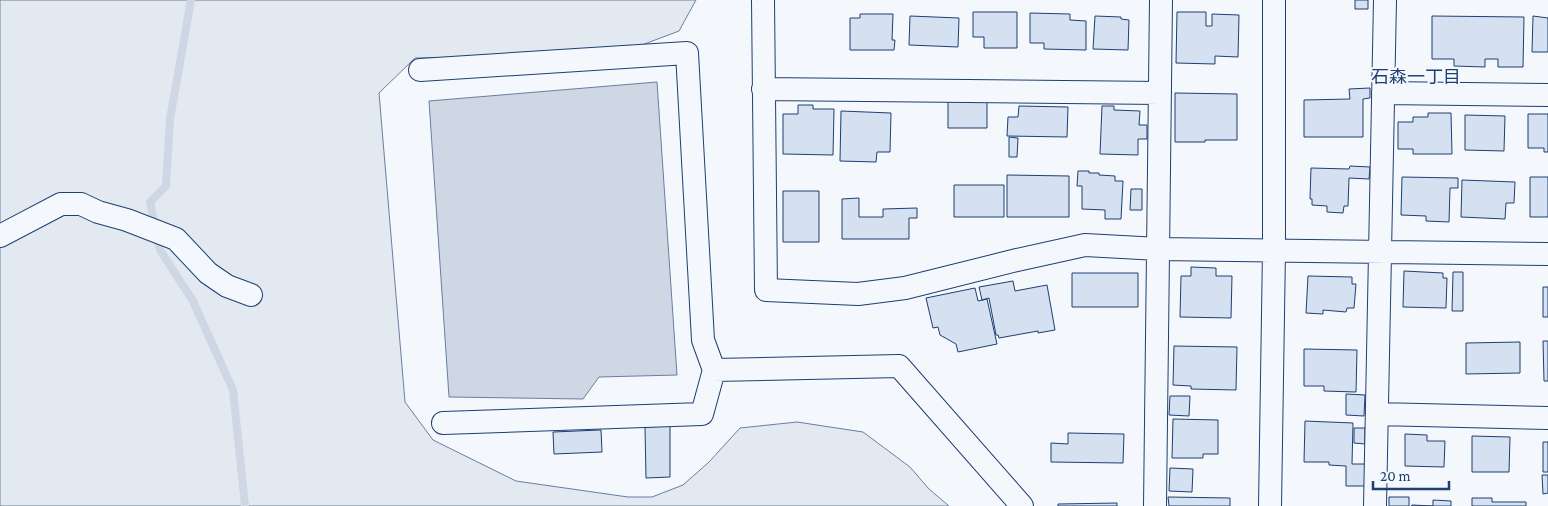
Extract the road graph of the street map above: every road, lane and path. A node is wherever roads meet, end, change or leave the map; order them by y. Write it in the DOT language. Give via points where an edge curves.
graph roads {
  1 [pos="763,0"];
  2 [pos="1162,0"];
  3 [pos="1274,0"];
  4 [pos="1385,0"];
  5 [pos="420,70"];
  6 [pos="763,89"];
  7 [pos="1160,93"];
  8 [pos="1383,93"];
  9 [pos="1548,95"];
  10 [pos="0,236"];
  11 [pos="1159,249"];
  12 [pos="1274,250"];
  13 [pos="1381,251"];
  14 [pos="1548,254"];
  15 [pos="252,295"];
  16 [pos="714,370"];
  17 [pos="1376,414"];
  18 [pos="1548,418"];
  19 [pos="443,422"];
  20 [pos="1022,506"];
  21 [pos="1155,506"];
  22 [pos="1270,506"];
  23 [pos="1374,506"];
  1 -- 6 [label="street"];
  2 -- 7 [label="street"];
  3 -- 12 [label="street"];
  4 -- 8 [label="street"];
  5 -- 16 [label="street" via="687,53 703,340"];
  6 -- 7 [label="street"];
  6 -- 11 [label="street" via="766,290 858,294 905,288 1085,245"];
  7 -- 11 [label="street"];
  8 -- 9 [label="street"];
  8 -- 13 [label="street"];
  10 -- 15 [label="street" via="61,204 81,204 176,239 208,273 227,286"];
  11 -- 12 [label="street"];
  11 -- 21 [label="street"];
  12 -- 13 [label="street"];
  12 -- 22 [label="street"];
  13 -- 14 [label="street"];
  13 -- 17 [label="street"];
  16 -- 19 [label="street" via="702,414"];
  16 -- 20 [label="street" via="899,366"];
  17 -- 18 [label="street"];
  17 -- 23 [label="street"];
}
